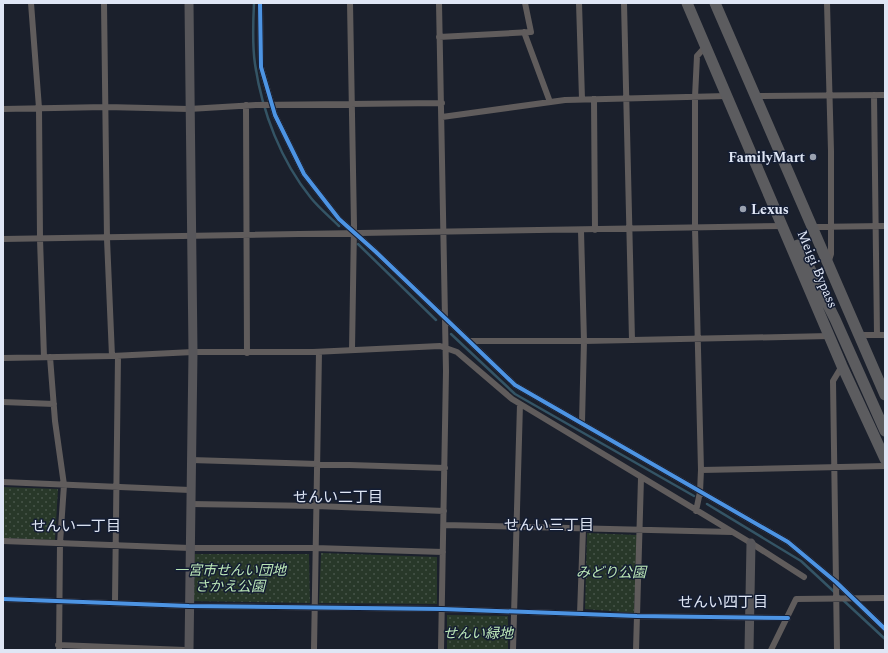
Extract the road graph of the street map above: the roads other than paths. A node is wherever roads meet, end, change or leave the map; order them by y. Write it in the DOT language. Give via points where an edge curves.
graph roads {
  1 [pos="31,3"];
  2 [pos="104,3"];
  3 [pos="189,3"];
  4 [pos="260,3"];
  5 [pos="350,3"];
  6 [pos="439,3"];
  7 [pos="525,3"];
  8 [pos="579,3"];
  9 [pos="624,3"];
  10 [pos="687,3"];
  11 [pos="714,3"];
  12 [pos="827,3"];
  13 [pos="524,32"];
  14 [pos="439,37"];
  15 [pos="706,46"];
  16 [pos="874,95"];
  17 [pos="885,95"];
  18 [pos="728,96"];
  19 [pos="752,96"];
  20 [pos="830,96"];
  21 [pos="695,97"];
  22 [pos="594,98"];
  23 [pos="626,98"];
  24 [pos="582,99"];
  25 [pos="550,102"];
  26 [pos="442,103"];
  27 [pos="352,104"];
  28 [pos="246,105"];
  29 [pos="270,105"];
  30 [pos="106,107"];
  31 [pos="39,108"];
  32 [pos="3,109"];
  33 [pos="189,109"];
  34 [pos="442,117"];
  35 [pos="784,226"];
  36 [pos="876,226"];
  37 [pos="885,226"];
  38 [pos="810,227"];
  39 [pos="831,227"];
  40 [pos="695,228"];
  41 [pos="582,230"];
  42 [pos="595,230"];
  43 [pos="629,230"];
  44 [pos="443,232"];
  45 [pos="354,233"];
  46 [pos="191,236"];
  47 [pos="248,236"];
  48 [pos="107,238"];
  49 [pos="3,239"];
  50 [pos="40,239"];
  51 [pos="827,266"];
  52 [pos="445,317"];
  53 [pos="856,335"];
  54 [pos="877,335"];
  55 [pos="885,335"];
  56 [pos="830,336"];
  57 [pos="699,338"];
  58 [pos="632,340"];
  59 [pos="469,341"];
  60 [pos="584,341"];
  61 [pos="446,348"];
  62 [pos="352,350"];
  63 [pos="192,352"];
  64 [pos="319,352"];
  65 [pos="247,353"];
  66 [pos="115,356"];
  67 [pos="47,357"];
  68 [pos="3,358"];
  69 [pos="842,366"];
  70 [pos="885,395"];
  71 [pos="885,401"];
  72 [pos="3,402"];
  73 [pos="54,404"];
  74 [pos="520,404"];
  75 [pos="582,422"];
  76 [pos="885,431"];
  77 [pos="885,459"];
  78 [pos="191,460"];
  79 [pos="317,464"];
  80 [pos="885,466"];
  81 [pos="445,468"];
  82 [pos="834,468"];
  83 [pos="701,470"];
  84 [pos="641,478"];
  85 [pos="3,482"];
  86 [pos="64,485"];
  87 [pos="116,485"];
  88 [pos="190,490"];
  89 [pos="700,492"];
  90 [pos="190,504"];
  91 [pos="316,506"];
  92 [pos="696,510"];
  93 [pos="444,511"];
  94 [pos="444,525"];
  95 [pos="516,528"];
  96 [pos="583,529"];
  97 [pos="640,530"];
  98 [pos="733,532"];
  99 [pos="3,541"];
  100 [pos="60,543"];
  101 [pos="751,543"];
  102 [pos="116,544"];
  103 [pos="190,548"];
  104 [pos="315,548"];
  105 [pos="443,552"];
  106 [pos="804,576"];
  107 [pos="836,584"];
  108 [pos="3,598"];
  109 [pos="836,598"];
  110 [pos="885,598"];
  111 [pos="852,599"];
  112 [pos="59,600"];
  113 [pos="115,602"];
  114 [pos="189,606"];
  115 [pos="314,608"];
  116 [pos="442,609"];
  117 [pos="514,611"];
  118 [pos="580,614"];
  119 [pos="637,616"];
  120 [pos="750,617"];
  121 [pos="788,618"];
  122 [pos="885,629"];
  123 [pos="58,647"];
  124 [pos="185,650"];
  125 [pos="189,650"];
  126 [pos="314,650"];
  127 [pos="441,650"];
  128 [pos="513,650"];
  129 [pos="636,650"];
  130 [pos="749,650"];
  131 [pos="771,650"];
  132 [pos="837,650"];
  1 -- 31 [label="street"];
  2 -- 30 [label="street"];
  3 -- 33 [label="street"];
  4 -- 29 [label="street" via="261,67"];
  5 -- 27 [label="street"];
  6 -- 14 [label="street"];
  7 -- 13 [label="street" via="531,32"];
  8 -- 24 [label="street"];
  9 -- 23 [label="street"];
  10 -- 15 [label="highway, Meigi Bypass"];
  11 -- 19 [label="highway, Meigi Bypass"];
  11 -- 70 [label="highway, bridge"];
  12 -- 20 [label="street"];
  13 -- 14 [label="street"];
  13 -- 25 [label="street"];
  14 -- 26 [label="street"];
  15 -- 18 [label="highway, Meigi Bypass"];
  15 -- 21 [label="street" via="697,56"];
  16 -- 17 [label="street"];
  16 -- 20 [label="street"];
  16 -- 36 [label="street"];
  18 -- 21 [label="street"];
  18 -- 35 [label="highway, Meigi Bypass"];
  19 -- 20 [label="street"];
  19 -- 38 [label="highway, Meigi Bypass"];
  20 -- 39 [label="street"];
  21 -- 23 [label="street"];
  21 -- 40 [label="street"];
  22 -- 23 [label="street"];
  22 -- 24 [label="street"];
  22 -- 42 [label="street"];
  23 -- 43 [label="street"];
  24 -- 25 [label="street"];
  25 -- 34 [label="street"];
  26 -- 27 [label="street"];
  26 -- 34 [label="street"];
  27 -- 29 [label="street"];
  27 -- 45 [label="street"];
  28 -- 29 [label="street"];
  28 -- 33 [label="street"];
  28 -- 47 [label="street"];
  29 -- 45 [label="street" via="304,174 339,219"];
  30 -- 31 [label="street"];
  30 -- 33 [label="street"];
  30 -- 48 [label="street"];
  31 -- 32 [label="street"];
  31 -- 50 [label="street"];
  33 -- 46 [label="street"];
  34 -- 44 [label="street"];
  35 -- 40 [label="street"];
  35 -- 56 [label="highway, Meigi Bypass"];
  35 -- 76 [label="highway" via="801,248"];
  36 -- 37 [label="street"];
  36 -- 39 [label="street"];
  36 -- 54 [label="street"];
  38 -- 39 [label="street"];
  38 -- 51 [label="highway, Meigi Bypass"];
  39 -- 51 [label="street" via="831,254"];
  40 -- 43 [label="street"];
  40 -- 57 [label="street"];
  41 -- 42 [label="street"];
  41 -- 44 [label="street"];
  41 -- 60 [label="street"];
  42 -- 43 [label="street"];
  43 -- 58 [label="street"];
  44 -- 45 [label="street"];
  44 -- 52 [label="street"];
  45 -- 47 [label="street"];
  45 -- 52 [label="street"];
  45 -- 62 [label="street"];
  46 -- 47 [label="street"];
  46 -- 48 [label="street"];
  46 -- 63 [label="street"];
  47 -- 65 [label="street"];
  48 -- 50 [label="street"];
  48 -- 66 [label="street"];
  49 -- 50 [label="street"];
  50 -- 67 [label="street"];
  51 -- 53 [label="highway, Meigi Bypass"];
  52 -- 59 [label="street"];
  52 -- 61 [label="street"];
  53 -- 54 [label="street"];
  53 -- 71 [label="highway, Meigi Bypass"];
  54 -- 55 [label="street"];
  56 -- 57 [label="street"];
  56 -- 69 [label="highway, Meigi Bypass"];
  57 -- 58 [label="street"];
  57 -- 83 [label="street"];
  58 -- 60 [label="street"];
  59 -- 60 [label="street"];
  59 -- 75 [label="street" via="515,385"];
  60 -- 75 [label="street"];
  61 -- 62 [label="street" via="440,346"];
  61 -- 74 [label="street" via="457,352"];
  61 -- 81 [label="street"];
  62 -- 64 [label="street"];
  63 -- 65 [label="street"];
  63 -- 66 [label="street"];
  63 -- 78 [label="street"];
  64 -- 65 [label="street"];
  64 -- 79 [label="street"];
  66 -- 67 [label="street"];
  66 -- 87 [label="street"];
  67 -- 68 [label="street"];
  67 -- 73 [label="street"];
  69 -- 77 [label="highway, Meigi Bypass"];
  69 -- 82 [label="street" via="833,381"];
  72 -- 73 [label="street"];
  73 -- 86 [label="street"];
  74 -- 84 [label="street"];
  74 -- 95 [label="street"];
  75 -- 89 [label="street"];
  78 -- 79 [label="street"];
  78 -- 88 [label="street"];
  79 -- 81 [label="street"];
  79 -- 91 [label="street"];
  80 -- 82 [label="street"];
  81 -- 93 [label="street"];
  82 -- 83 [label="street"];
  82 -- 107 [label="street"];
  83 -- 89 [label="street"];
  84 -- 92 [label="street"];
  84 -- 97 [label="street"];
  85 -- 86 [label="street"];
  86 -- 87 [label="street"];
  86 -- 100 [label="street"];
  87 -- 88 [label="street"];
  87 -- 102 [label="street"];
  88 -- 90 [label="street"];
  89 -- 92 [label="street"];
  89 -- 107 [label="street" via="788,542"];
  90 -- 91 [label="street"];
  90 -- 103 [label="street"];
  91 -- 93 [label="street"];
  91 -- 104 [label="street"];
  92 -- 98 [label="street"];
  93 -- 94 [label="street"];
  94 -- 95 [label="street"];
  94 -- 105 [label="street"];
  95 -- 96 [label="street"];
  95 -- 117 [label="street"];
  96 -- 97 [label="street"];
  96 -- 118 [label="street"];
  97 -- 98 [label="street"];
  97 -- 119 [label="street"];
  98 -- 101 [label="street"];
  99 -- 100 [label="street"];
  100 -- 102 [label="street"];
  100 -- 112 [label="street"];
  101 -- 106 [label="street"];
  101 -- 120 [label="street"];
  102 -- 103 [label="street"];
  102 -- 113 [label="street"];
  103 -- 104 [label="street"];
  103 -- 114 [label="street"];
  104 -- 105 [label="street"];
  104 -- 115 [label="street"];
  105 -- 116 [label="street"];
  107 -- 109 [label="street"];
  107 -- 111 [label="street"];
  108 -- 112 [label="street"];
  109 -- 111 [label="street"];
  109 -- 121 [label="street" via="796,599"];
  109 -- 132 [label="street"];
  110 -- 111 [label="street"];
  111 -- 122 [label="street"];
  112 -- 113 [label="street"];
  112 -- 123 [label="street"];
  113 -- 114 [label="street"];
  114 -- 115 [label="street"];
  114 -- 125 [label="street"];
  115 -- 116 [label="street"];
  115 -- 126 [label="street"];
  116 -- 117 [label="street"];
  116 -- 127 [label="street"];
  117 -- 118 [label="street"];
  117 -- 128 [label="street"];
  118 -- 119 [label="street"];
  119 -- 120 [label="street"];
  119 -- 129 [label="street"];
  120 -- 121 [label="street"];
  120 -- 130 [label="street"];
  121 -- 131 [label="street"];
  123 -- 124 [label="street"];
}
